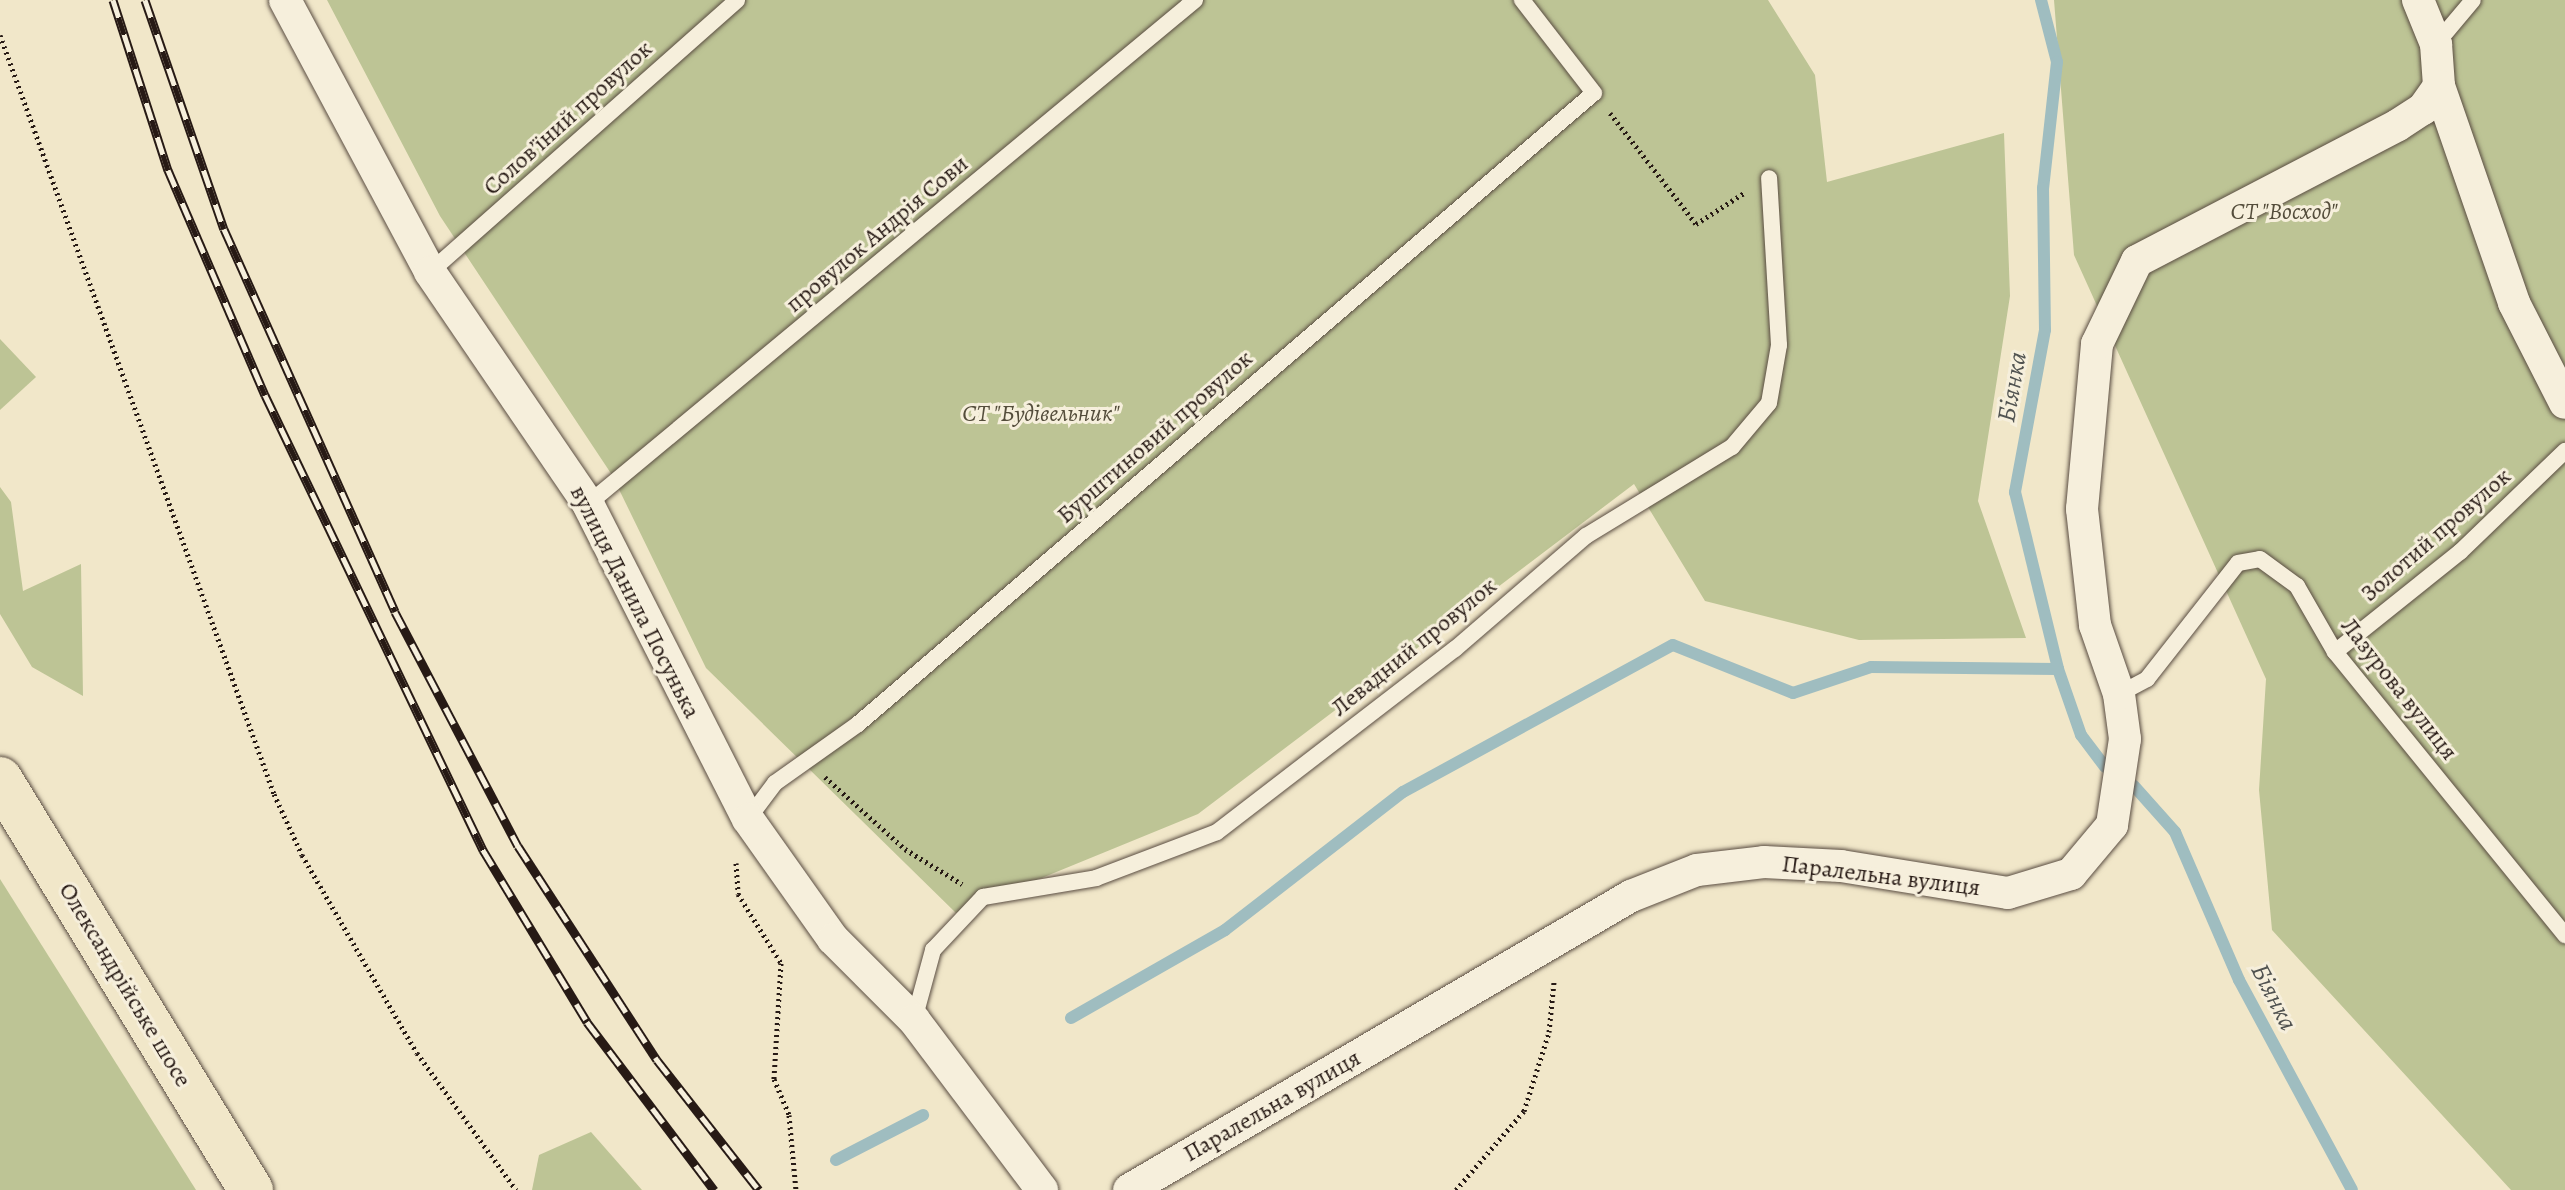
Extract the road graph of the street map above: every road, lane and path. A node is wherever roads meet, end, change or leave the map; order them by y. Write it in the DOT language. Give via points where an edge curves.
graph roads {
  1 [pos="285,0"];
  2 [pos="737,0"];
  3 [pos="1195,0"];
  4 [pos="1522,0"];
  5 [pos="2418,0"];
  6 [pos="2473,0"];
  7 [pos="0,35"];
  8 [pos="2436,44"];
  9 [pos="2439,86"];
  10 [pos="1594,93"];
  11 [pos="1769,178"];
  12 [pos="430,272"];
  13 [pos="2565,403"];
  14 [pos="2565,451"];
  15 [pos="588,504"];
  16 [pos="2335,652"];
  17 [pos="2119,694"];
  18 [pos="806,760"];
  19 [pos="0,779"];
  20 [pos="748,819"];
  21 [pos="983,897"];
  22 [pos="1566,934"];
  23 [pos="2565,935"];
  24 [pos="914,1020"];
  25 [pos="251,1190"];
  26 [pos="516,1190"];
  27 [pos="796,1190"];
  28 [pos="1042,1190"];
  29 [pos="1129,1190"];
  30 [pos="1456,1190"];
  1 -- 12 [label="street, вулиця Данила Посунька"];
  2 -- 12 [label="lane, Соловʼїний провулок"];
  3 -- 15 [label="lane, провулок Андрія Сови"];
  4 -- 10 [label="lane"];
  5 -- 8 [label="street"];
  6 -- 8 [label="lane"];
  7 -- 26 [label="path" via="274,794 302,855 417,1053"];
  8 -- 9 [label="street"];
  9 -- 13 [label="street" via="2514,303"];
  9 -- 17 [label="street, Паралельна вулиця" via="2423,109 2398,125 2137,261 2097,344 2082,509 2095,625"];
  10 -- 11 [label="path" via="1696,224"];
  10 -- 18 [label="lane, Бурштиновий провулок" via="858,724"];
  11 -- 21 [label="lane, Левадний провулок" via="1779,345 1769,403 1732,447 1586,536 1455,649 1217,832 1096,878"];
  12 -- 15 [label="street, вулиця Данила Посунька"];
  14 -- 16 [label="lane, Золотий провулок" via="2460,552"];
  15 -- 20 [label="street, вулиця Данила Посунька"];
  16 -- 17 [label="lane, Лазурова вулиця" via="2297,586 2260,559 2238,563 2147,679"];
  16 -- 23 [label="lane, Лазурова вулиця"];
  17 -- 22 [label="street, Паралельна вулиця" via="2125,739 2112,825 2071,874 2008,893 1841,866 1764,862 1697,870 1631,896"];
  18 -- 20 [label="lane, Бурштиновий провулок" via="775,783"];
  18 -- 21 [label="path" via="905,849"];
  19 -- 25 [label="main road, Олександрійське шосе"];
  20 -- 24 [label="street, вулиця Данила Посунька" via="833,939"];
  20 -- 27 [label="path" via="735,843 738,894 781,963 774,1079 789,1115"];
  21 -- 24 [label="lane" via="933,950"];
  22 -- 29 [label="street, Паралельна вулиця"];
  22 -- 30 [label="path" via="1549,1032 1524,1111"];
  24 -- 28 [label="street, вулиця Данила Посунька"];
}
